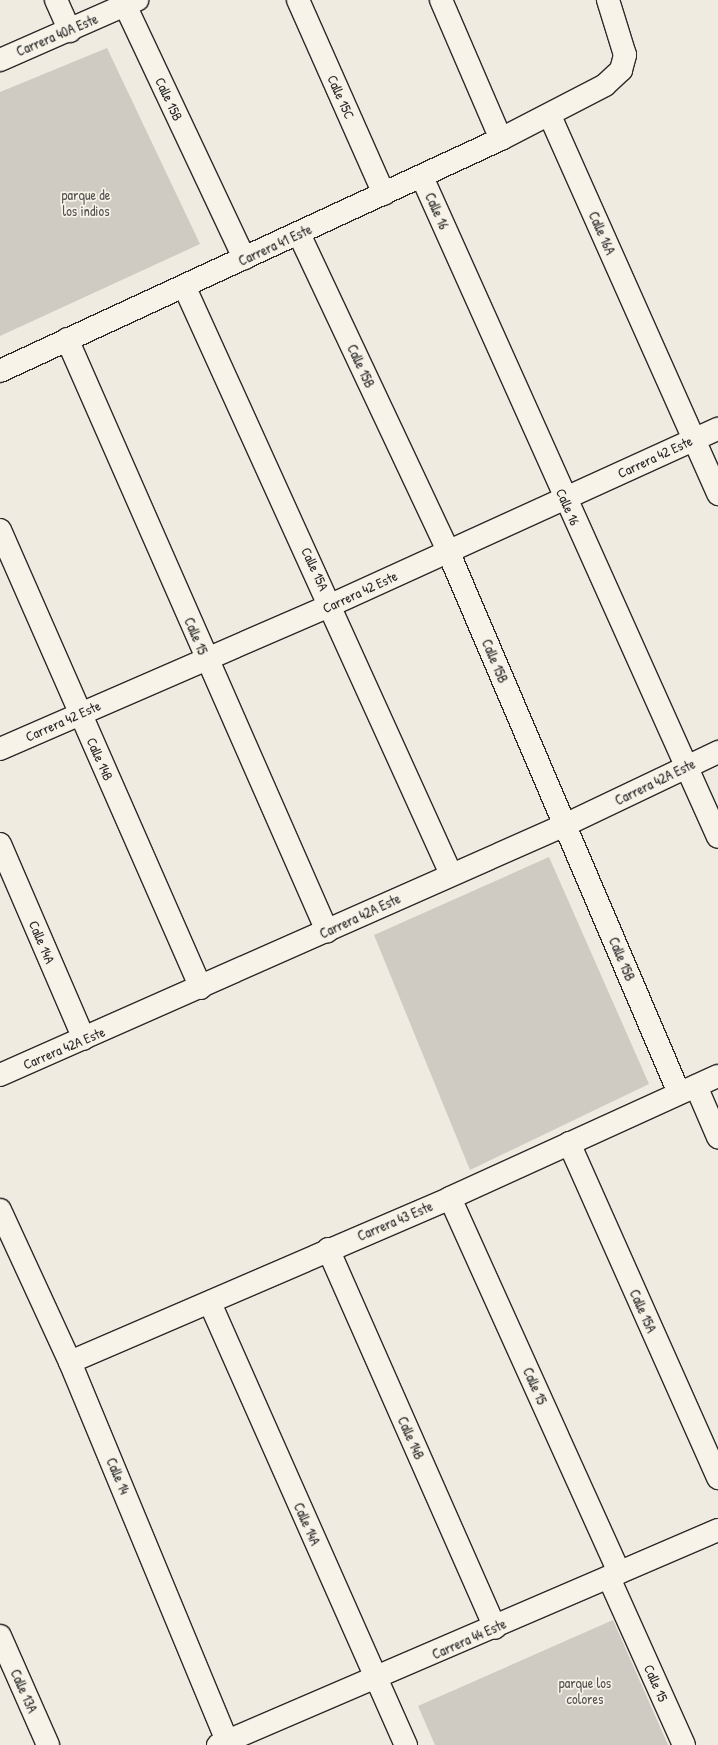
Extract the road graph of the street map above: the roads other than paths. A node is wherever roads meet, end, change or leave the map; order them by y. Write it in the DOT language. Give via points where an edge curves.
graph roads {
  1 [pos="56,0"];
  2 [pos="298,0"];
  3 [pos="441,0"];
  4 [pos="608,0"];
  5 [pos="131,3"];
  6 [pos="70,31"];
  7 [pos="0,60"];
  8 [pos="550,116"];
  9 [pos="501,140"];
  10 [pos="422,177"];
  11 [pos="384,194"];
  12 [pos="299,234"];
  13 [pos="244,258"];
  14 [pos="185,288"];
  15 [pos="67,339"];
  16 [pos="0,371"];
  17 [pos="718,428"];
  18 [pos="693,438"];
  19 [pos="718,494"];
  20 [pos="565,500"];
  21 [pos="0,530"];
  22 [pos="448,551"];
  23 [pos="331,605"];
  24 [pos="206,661"];
  25 [pos="79,714"];
  26 [pos="0,749"];
  27 [pos="718,752"];
  28 [pos="685,768"];
  29 [pos="565,825"];
  30 [pos="718,837"];
  31 [pos="0,844"];
  32 [pos="451,874"];
  33 [pos="327,931"];
  34 [pos="201,988"];
  35 [pos="84,1039"];
  36 [pos="0,1075"];
  37 [pos="718,1076"];
  38 [pos="687,1090"];
  39 [pos="718,1137"];
  40 [pos="569,1143"];
  41 [pos="450,1198"];
  42 [pos="0,1210"];
  43 [pos="328,1249"];
  44 [pos="210,1303"];
  45 [pos="70,1362"];
  46 [pos="718,1478"];
  47 [pos="718,1530"];
  48 [pos="614,1576"];
  49 [pos="495,1628"];
  50 [pos="0,1636"];
  51 [pos="376,1680"];
  52 [pos="225,1744"];
  53 [pos="48,1745"];
  54 [pos="406,1745"];
  55 [pos="684,1745"];
  1 -- 6 [label="street"];
  2 -- 11 [label="street, Calle 15C"];
  3 -- 9 [label="street"];
  4 -- 8 [label="street" via="625,54 620,70 605,85"];
  5 -- 6 [label="street, Carrera 40A Este"];
  5 -- 13 [label="street, Calle 15B"];
  6 -- 7 [label="street, Carrera 40A Este"];
  8 -- 9 [label="street, Carrera 41 Este"];
  8 -- 18 [label="street, Calle 16A"];
  9 -- 10 [label="street, Carrera 41 Este"];
  10 -- 11 [label="street, Carrera 41 Este"];
  10 -- 20 [label="street, Calle 16"];
  11 -- 12 [label="street, Carrera 41 Este"];
  12 -- 13 [label="street, Carrera 41 Este"];
  12 -- 22 [label="street, Calle 15B"];
  13 -- 14 [label="street, Carrera 41 Este"];
  14 -- 15 [label="street, Carrera 41 Este"];
  14 -- 23 [label="street, Calle 15A"];
  15 -- 16 [label="street, Carrera 41 Este"];
  15 -- 24 [label="street, Calle 15"];
  17 -- 18 [label="street, Carrera 42 Este"];
  18 -- 19 [label="street, Calle 16A"];
  18 -- 20 [label="street, Carrera 42 Este"];
  20 -- 22 [label="street, Carrera 42 Este"];
  20 -- 28 [label="street, Calle 16"];
  21 -- 25 [label="street, Calle 14B"];
  22 -- 23 [label="street, Carrera 42 Este"];
  22 -- 29 [label="street, Calle 15B"];
  23 -- 24 [label="street, Carrera 42 Este"];
  23 -- 32 [label="street, Calle 15A"];
  24 -- 25 [label="street, Carrera 42 Este"];
  24 -- 33 [label="street, Calle 15"];
  25 -- 26 [label="street, Carrera 42 Este"];
  25 -- 34 [label="street, Calle 14B"];
  27 -- 28 [label="street, Carrera 42A Este"];
  28 -- 29 [label="street, Carrera 42A Este"];
  28 -- 30 [label="street, Calle 16"];
  29 -- 32 [label="street, Carrera 42A Este"];
  29 -- 38 [label="street, Calle 15B"];
  31 -- 35 [label="street, Calle 14A"];
  32 -- 33 [label="street, Carrera 42A Este"];
  33 -- 34 [label="street, Carrera 42A Este"];
  34 -- 35 [label="street, Carrera 42A Este"];
  35 -- 36 [label="street, Carrera 42A Este"];
  37 -- 38 [label="street, Carrera 43 Este"];
  38 -- 39 [label="street, Calle 15B"];
  38 -- 40 [label="street, Carrera 43 Este"];
  40 -- 41 [label="street, Carrera 43 Este"];
  40 -- 46 [label="street, Calle 15A"];
  41 -- 43 [label="street, Carrera 43 Este"];
  41 -- 48 [label="street, Calle 15"];
  42 -- 45 [label="street, Calle 14"];
  43 -- 44 [label="street, Carrera 43 Este"];
  43 -- 49 [label="street, Calle 14B"];
  44 -- 45 [label="street, Carrera 43 Este"];
  44 -- 51 [label="street, Calle 14A"];
  45 -- 52 [label="street, Calle 14"];
  47 -- 48 [label="street, Carrera 44 Este"];
  48 -- 49 [label="street, Carrera 44 Este"];
  48 -- 55 [label="street, Calle 15"];
  49 -- 51 [label="street, Carrera 44 Este"];
  50 -- 53 [label="street, Calle 13A"];
  51 -- 52 [label="street, Carrera 44 Este"];
  51 -- 54 [label="street, Calle 14A"];
}
